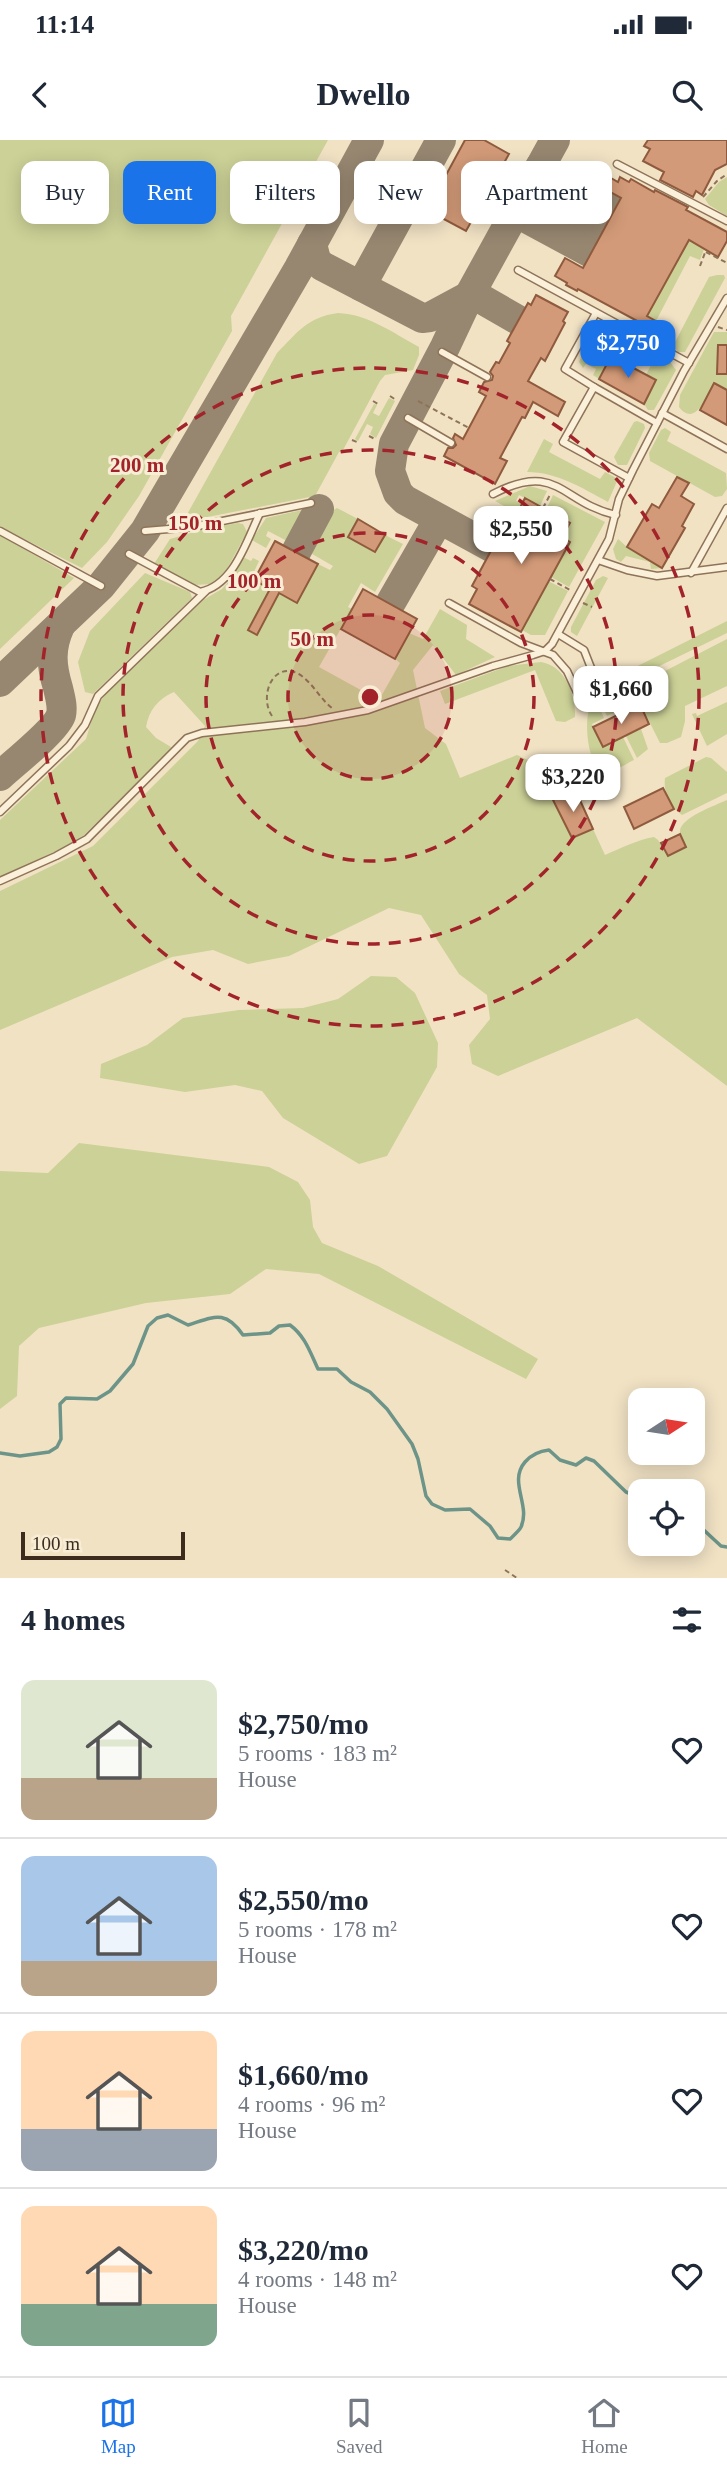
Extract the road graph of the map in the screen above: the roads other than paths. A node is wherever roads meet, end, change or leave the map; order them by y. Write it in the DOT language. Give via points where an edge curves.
graph roads {
  1 [pos="617,164"];
  2 [pos="727,221"];
  3 [pos="517,270"];
  4 [pos="726,301"];
  5 [pos="596,313"];
  6 [pos="442,352"];
  7 [pos="689,363"];
  8 [pos="487,377"];
  9 [pos="594,387"];
  10 [pos="662,413"];
  11 [pos="408,418"];
  12 [pos="657,423"];
  13 [pos="451,443"];
  14 [pos="727,449"];
  15 [pos="629,478"];
  16 [pos="493,494"];
  17 [pos="311,503"];
  18 [pos="727,508"];
  19 [pos="260,513"];
  20 [pos="616,515"];
  21 [pos="0,531"];
  22 [pos="145,531"];
  23 [pos="129,554"];
  24 [pos="598,560"];
  25 [pos="727,567"];
  26 [pos="691,573"];
  27 [pos="101,586"];
  28 [pos="206,591"];
  29 [pos="449,603"];
  30 [pos="557,636"];
  31 [pos="545,651"];
  32 [pos="593,673"];
  33 [pos="580,701"];
  34 [pos="0,812"];
  35 [pos="0,881"];
  1 -- 2 [label="lane"];
  3 -- 5 [label="lane"];
  4 -- 7 [label="lane"];
  5 -- 7 [label="lane"];
  5 -- 9 [label="lane" via="565,369"];
  6 -- 8 [label="lane"];
  7 -- 10 [label="lane"];
  9 -- 12 [label="lane"];
  9 -- 15 [label="lane" via="563,442"];
  10 -- 12 [label="lane"];
  10 -- 14 [label="lane"];
  11 -- 13 [label="lane"];
  12 -- 15 [label="lane"];
  15 -- 20 [label="lane"];
  16 -- 20 [label="lane" via="526,480 539,481"];
  17 -- 19 [label="lane"];
  18 -- 26 [label="lane"];
  19 -- 22 [label="lane"];
  19 -- 28 [label="lane" via="231,571 223,582"];
  20 -- 24 [label="lane"];
  21 -- 27 [label="lane"];
  23 -- 28 [label="lane" via="186,586"];
  24 -- 26 [label="lane" via="657,576"];
  24 -- 30 [label="lane"];
  25 -- 26 [label="lane"];
  28 -- 34 [label="lane" via="98,696 69,746"];
  29 -- 31 [label="lane"];
  30 -- 31 [label="lane"];
  30 -- 32 [label="lane" via="584,650"];
  31 -- 33 [label="lane" via="560,661"];
  31 -- 35 [label="lane" via="351,714 187,738 87,839"];
}
